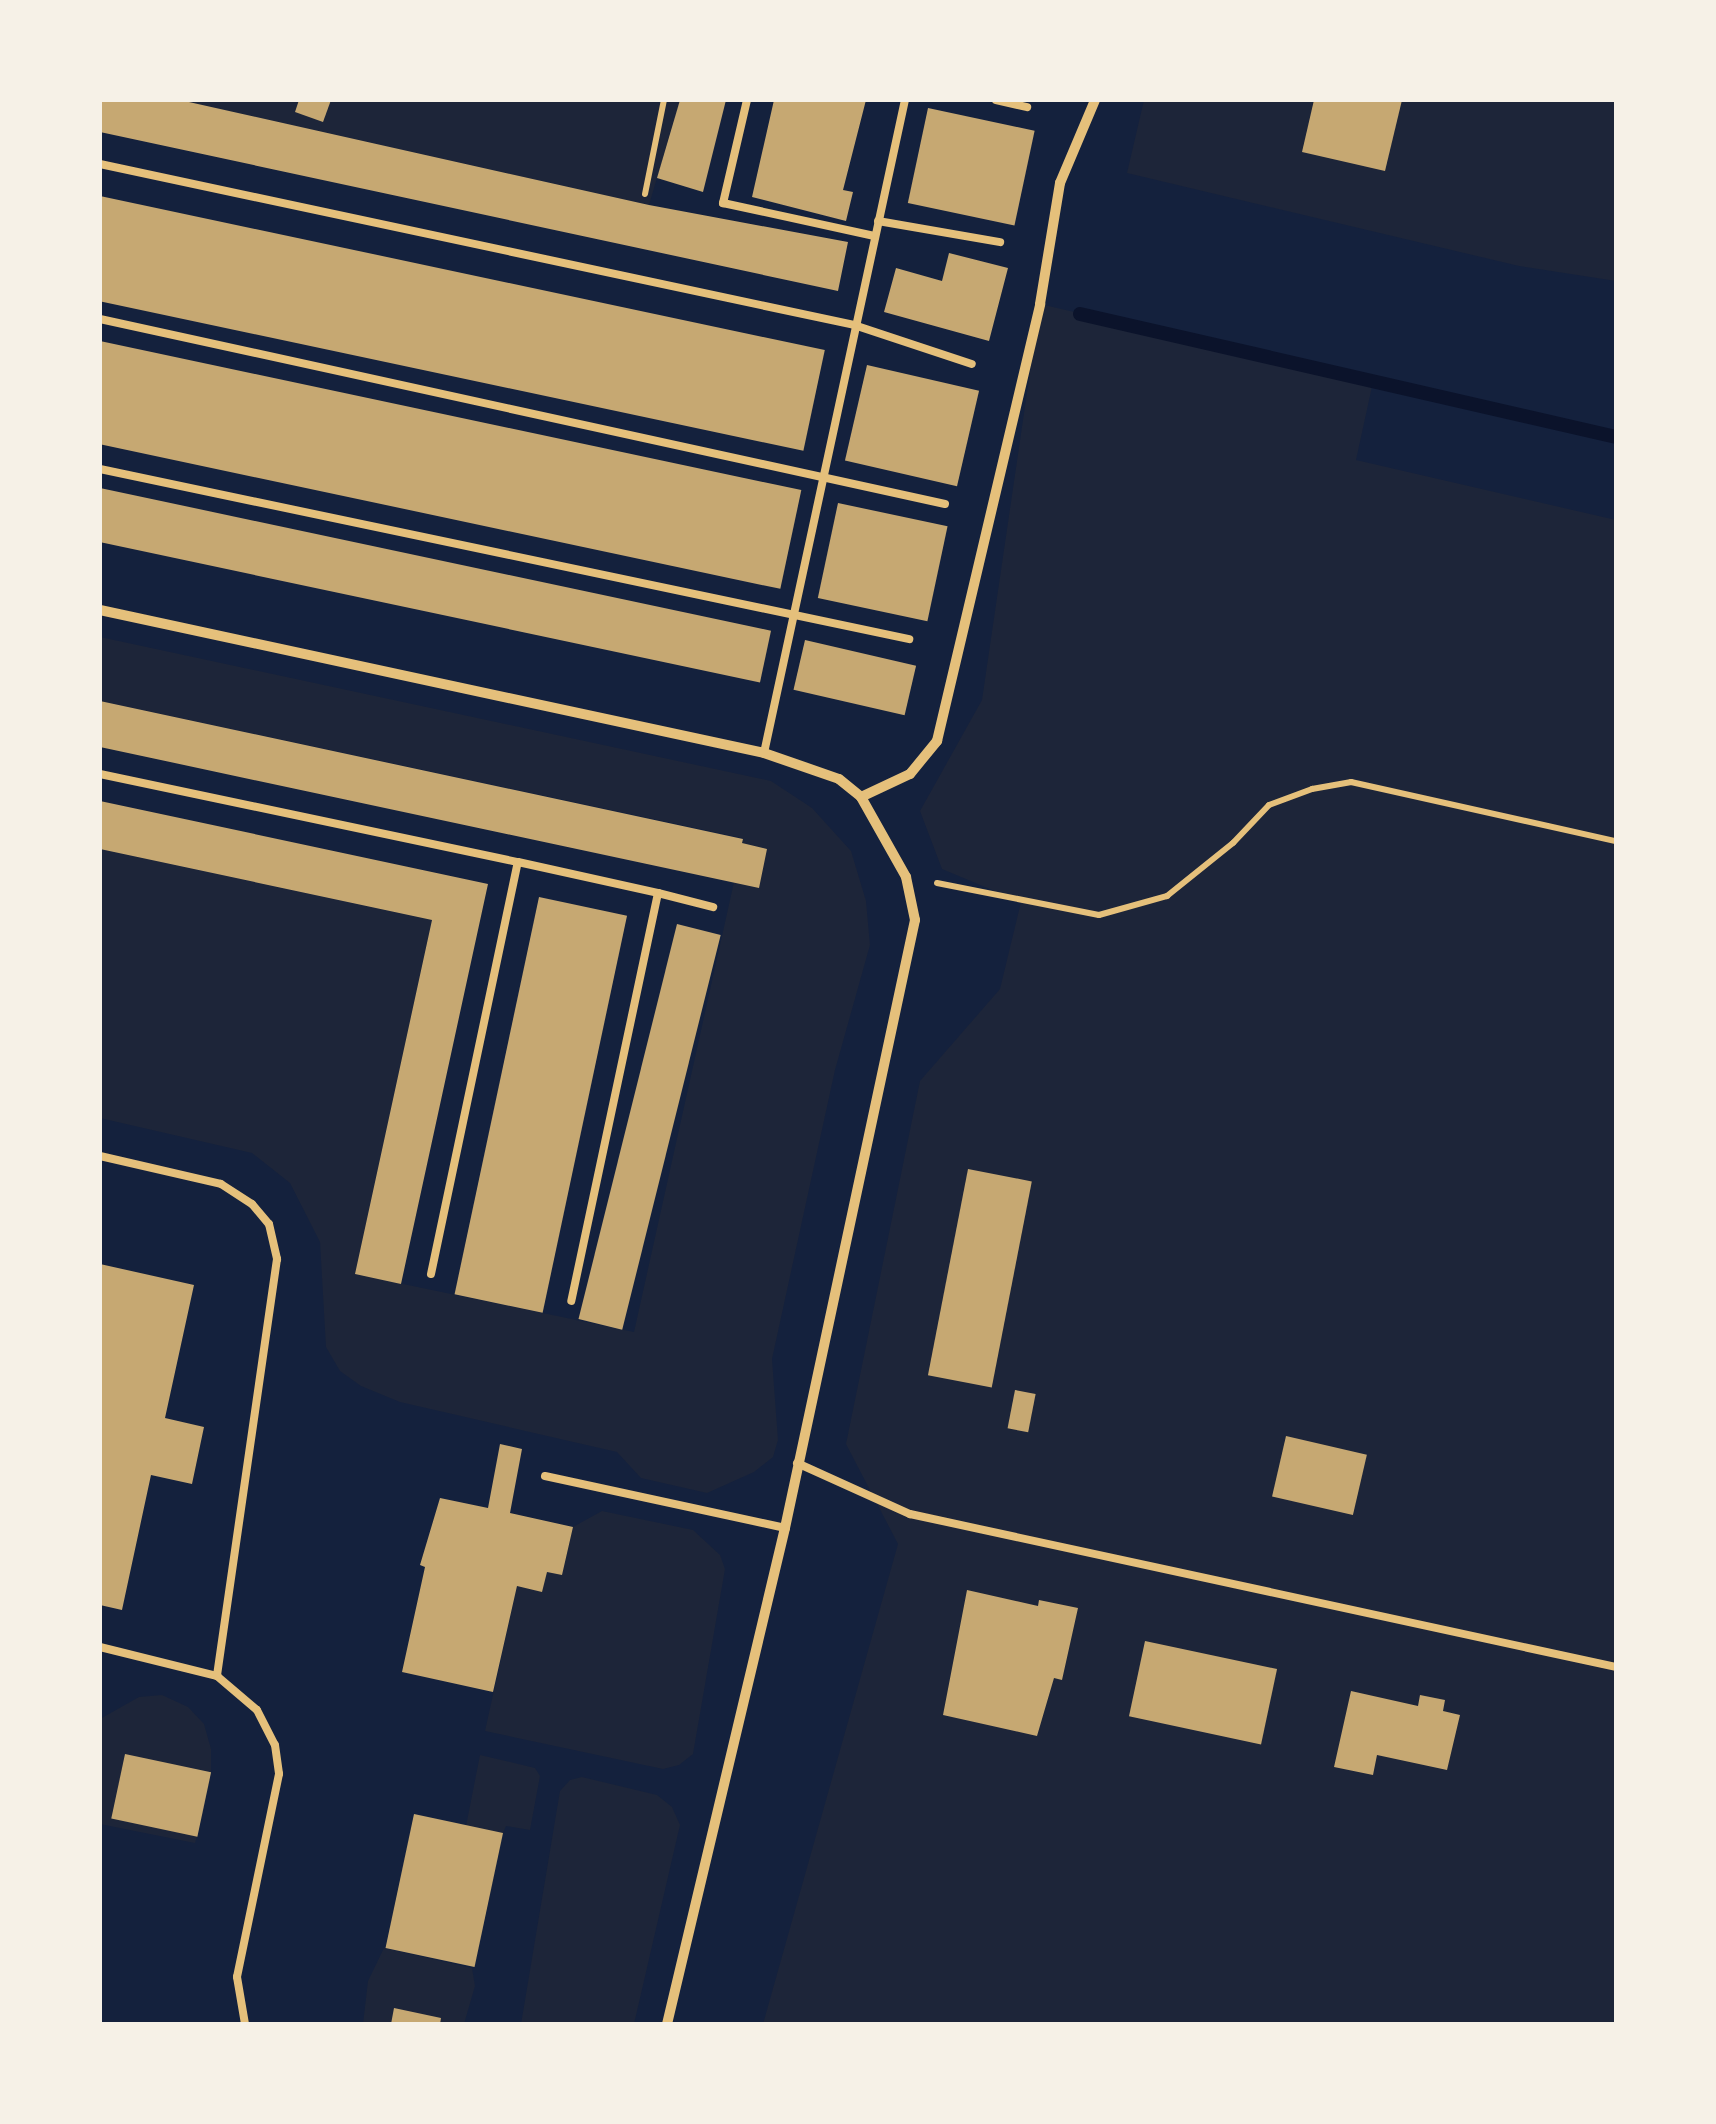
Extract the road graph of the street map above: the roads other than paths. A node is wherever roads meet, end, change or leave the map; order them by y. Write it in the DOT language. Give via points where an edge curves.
graph roads {
  1 [pos="747,100"];
  2 [pos="905,100"];
  3 [pos="996,100"];
  4 [pos="1095,100"];
  5 [pos="1027,107"];
  6 [pos="100,164"];
  7 [pos="878,220"];
  8 [pos="874,236"];
  9 [pos="1000,242"];
  10 [pos="100,319"];
  11 [pos="854,325"];
  12 [pos="972,364"];
  13 [pos="100,469"];
  14 [pos="821,475"];
  15 [pos="945,504"];
  16 [pos="100,610"];
  17 [pos="795,615"];
  18 [pos="910,639"];
  19 [pos="764,753"];
  20 [pos="100,774"];
  21 [pos="861,797"];
  22 [pos="518,862"];
  23 [pos="658,894"];
  24 [pos="713,907"];
  25 [pos="100,1156"];
  26 [pos="431,1274"];
  27 [pos="570,1301"];
  28 [pos="798,1463"];
  29 [pos="546,1476"];
  30 [pos="785,1528"];
  31 [pos="100,1647"];
  32 [pos="1616,1667"];
  33 [pos="217,1676"];
  34 [pos="245,2024"];
  35 [pos="667,2024"];
  1 -- 8 [label="lane" via="724,203"];
  2 -- 7 [label="lane"];
  3 -- 5 [label="lane"];
  4 -- 21 [label="street" via="1060,183 1040,304 937,742 910,774"];
  6 -- 11 [label="lane"];
  7 -- 8 [label="lane"];
  7 -- 9 [label="lane"];
  8 -- 11 [label="lane"];
  10 -- 14 [label="lane"];
  11 -- 12 [label="lane"];
  11 -- 14 [label="lane"];
  13 -- 17 [label="lane"];
  14 -- 15 [label="lane"];
  14 -- 17 [label="lane"];
  16 -- 19 [label="street"];
  17 -- 18 [label="lane"];
  17 -- 19 [label="lane"];
  19 -- 21 [label="street" via="839,779"];
  20 -- 22 [label="lane"];
  21 -- 28 [label="street" via="906,877 915,920"];
  22 -- 23 [label="lane"];
  22 -- 26 [label="lane"];
  23 -- 24 [label="lane"];
  23 -- 27 [label="lane"];
  25 -- 33 [label="lane" via="222,1184 268,1224 277,1259"];
  28 -- 30 [label="street"];
  28 -- 32 [label="lane" via="910,1514"];
  29 -- 30 [label="lane"];
  30 -- 35 [label="street"];
  31 -- 33 [label="lane"];
  33 -- 34 [label="lane" via="257,1710 275,1745 279,1774 237,1978"];
}
